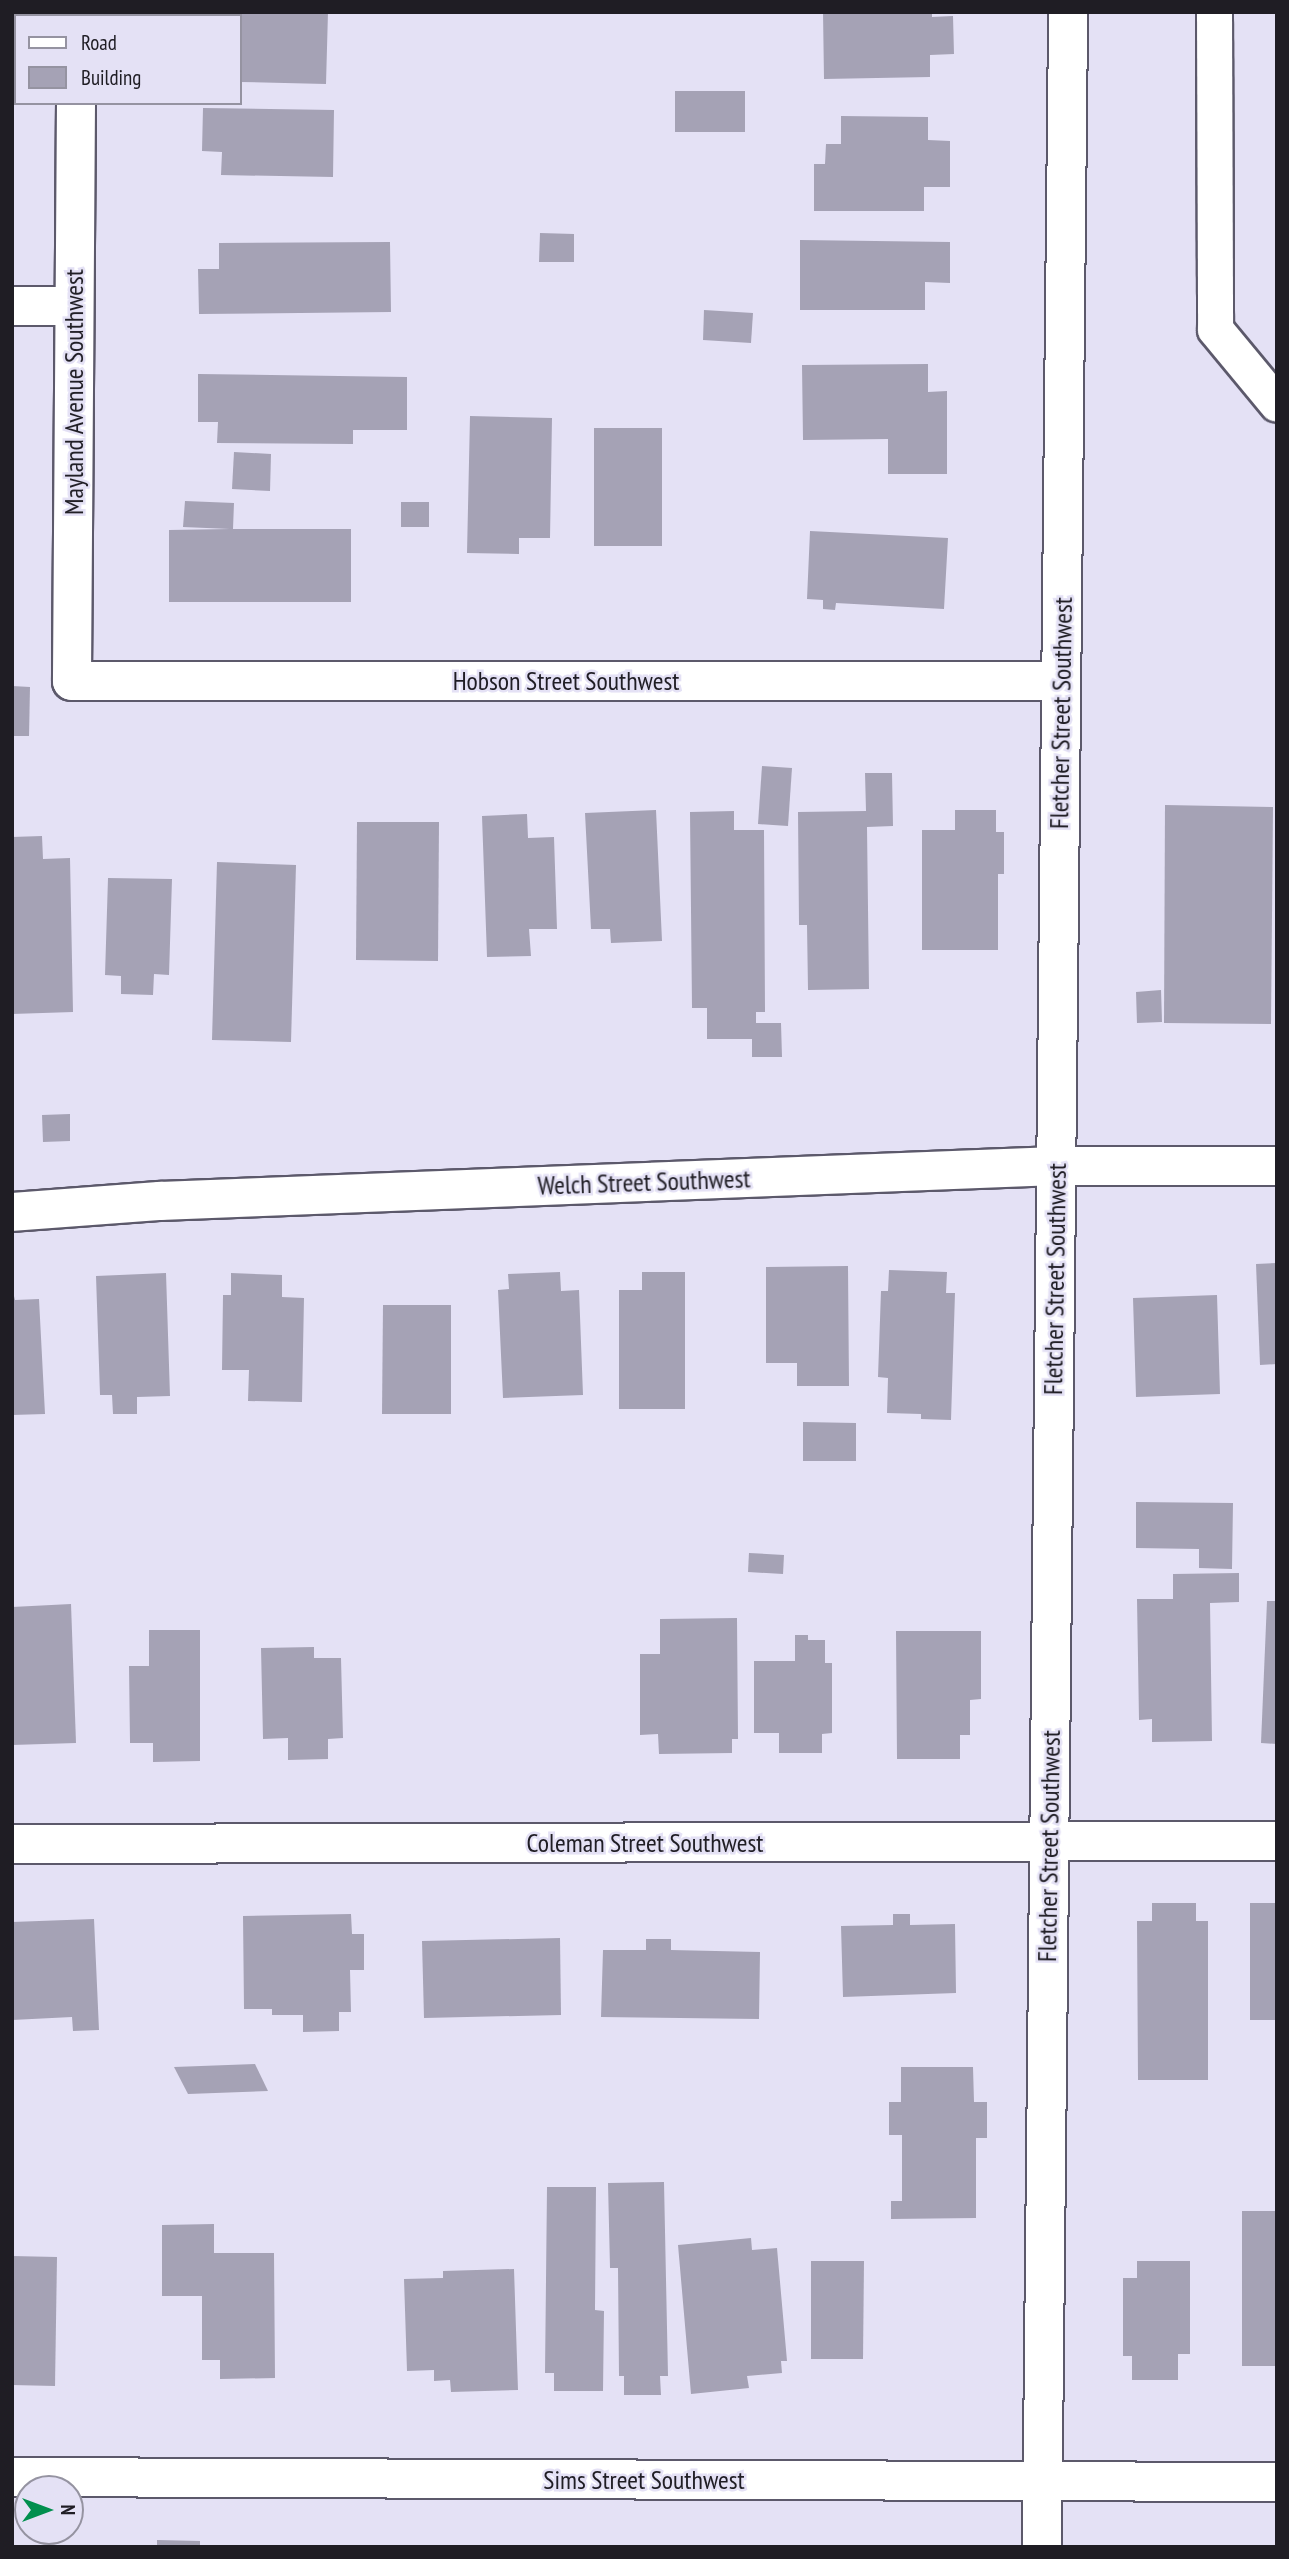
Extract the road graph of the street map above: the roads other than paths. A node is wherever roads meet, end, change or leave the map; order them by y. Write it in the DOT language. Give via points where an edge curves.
graph roads {
  1 [pos="1069,12"];
  2 [pos="1214,12"];
  3 [pos="76,105"];
  4 [pos="12,306"];
  5 [pos="74,306"];
  6 [pos="1277,404"];
  7 [pos="72,681"];
  8 [pos="1062,681"];
  9 [pos="1056,1166"];
  10 [pos="1277,1166"];
  11 [pos="12,1212"];
  12 [pos="1277,1841"];
  13 [pos="1049,1842"];
  14 [pos="12,1844"];
  15 [pos="12,2477"];
  16 [pos="1042,2482"];
  17 [pos="1277,2482"];
  18 [pos="1042,2547"];
  1 -- 8 [label="street, Fletcher Street Southwest"];
  2 -- 6 [label="lane" via="1215,330"];
  3 -- 5 [label="street, Mayland Avenue Southwest"];
  4 -- 5 [label="street"];
  5 -- 7 [label="street, Mayland Avenue Southwest"];
  7 -- 8 [label="street, Hobson Street Southwest"];
  8 -- 9 [label="street, Fletcher Street Southwest"];
  9 -- 10 [label="street, Welch Street Southwest"];
  9 -- 11 [label="street, Welch Street Southwest" via="160,1201"];
  9 -- 13 [label="street, Fletcher Street Southwest"];
  12 -- 13 [label="street, Coleman Street Southwest"];
  13 -- 14 [label="street, Coleman Street Southwest"];
  13 -- 16 [label="street, Fletcher Street Southwest"];
  15 -- 16 [label="street, Sims Street Southwest"];
  16 -- 17 [label="street, Sims Street Southwest"];
  16 -- 18 [label="street, Fletcher Street Southwest"];
}
